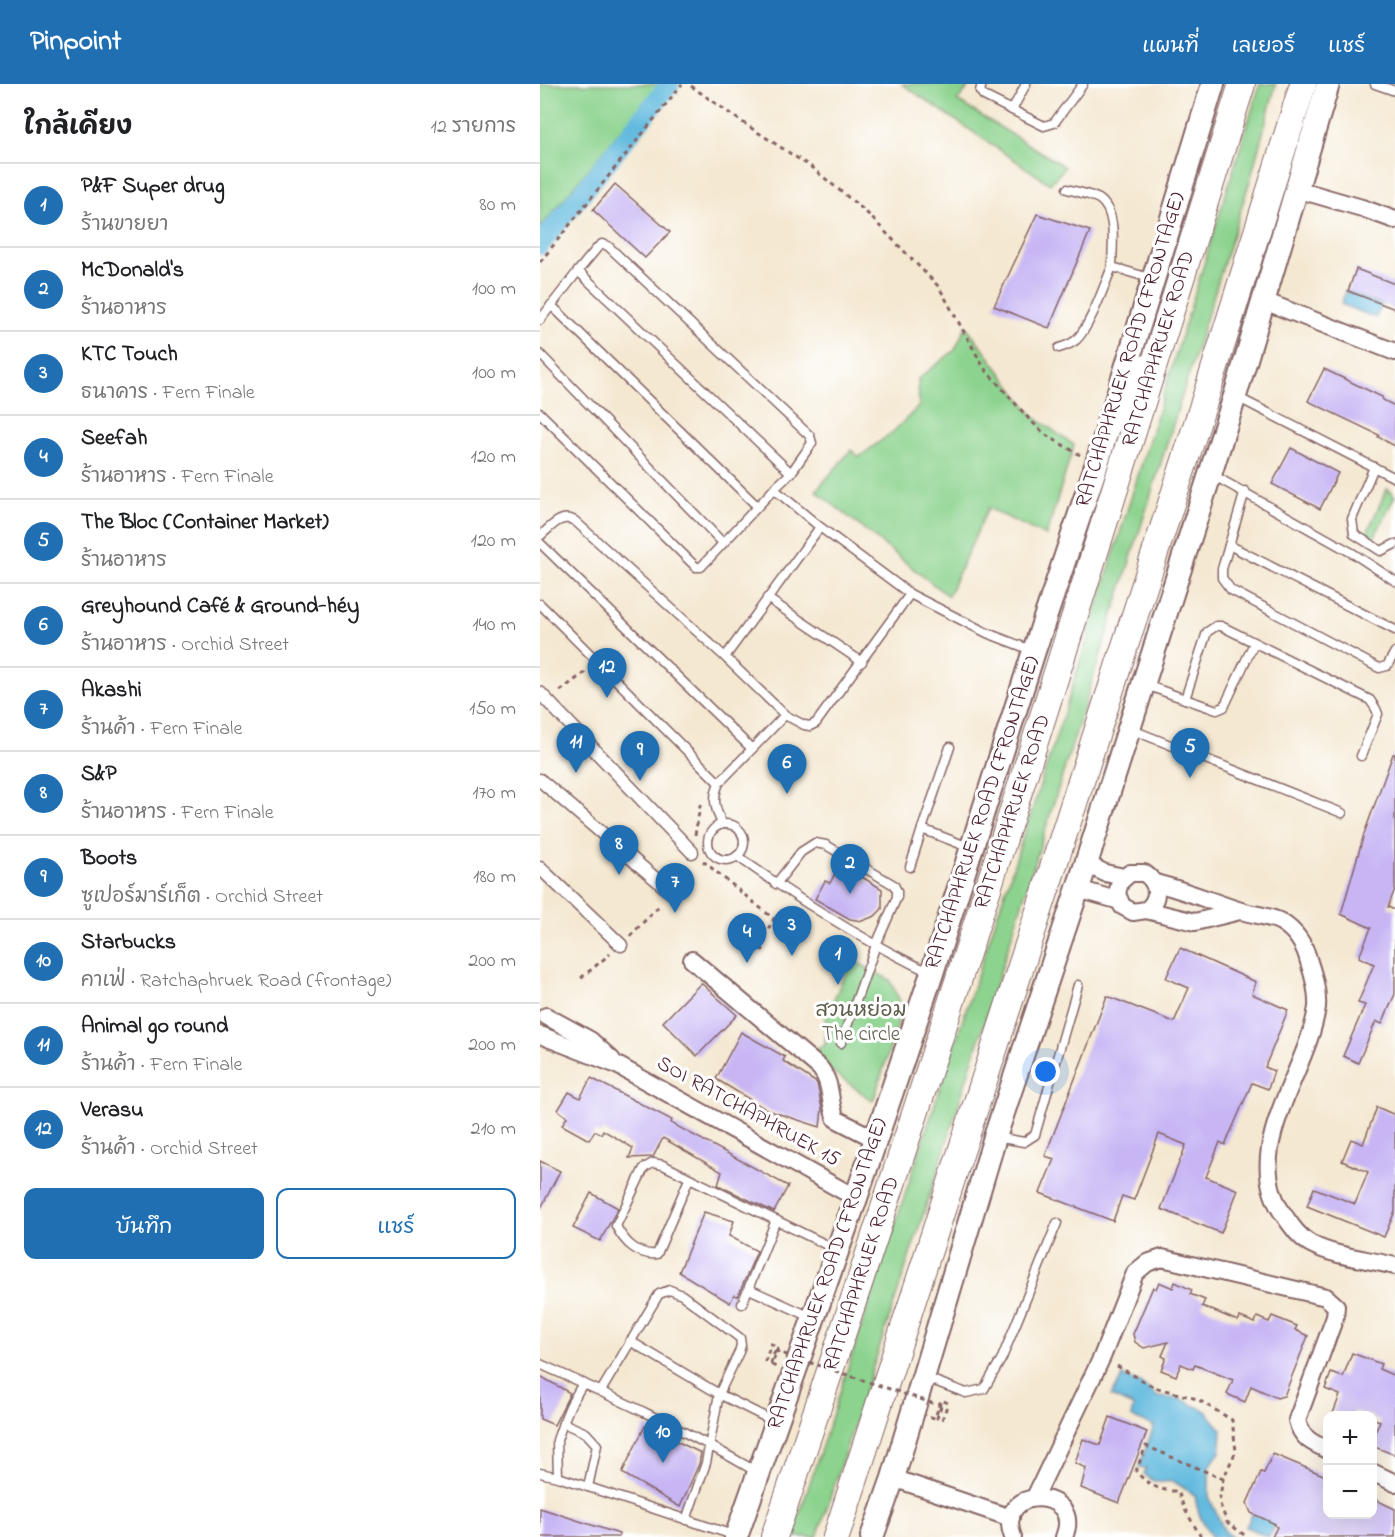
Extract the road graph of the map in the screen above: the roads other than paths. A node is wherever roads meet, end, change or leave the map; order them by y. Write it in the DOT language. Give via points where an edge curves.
graph roads {
  1 [pos="982,84"];
  2 [pos="1026,84"];
  3 [pos="1083,84"];
  4 [pos="1213,84"];
  5 [pos="1229,84"];
  6 [pos="1242,84"];
  7 [pos="1303,84"];
  8 [pos="1328,84"];
  9 [pos="1375,84"];
  10 [pos="1395,91"];
  11 [pos="1012,110"];
  12 [pos="1067,189"];
  13 [pos="1296,189"];
  14 [pos="1395,220"];
  15 [pos="1112,267"];
  16 [pos="578,271"];
  17 [pos="1153,279"];
  18 [pos="1264,301"];
  19 [pos="551,305"];
  20 [pos="540,320"];
  21 [pos="1059,348"];
  22 [pos="1395,352"];
  23 [pos="540,354"];
  24 [pos="1235,396"];
  25 [pos="540,413"];
  26 [pos="1109,423"];
  27 [pos="1374,467"];
  28 [pos="791,473"];
  29 [pos="1209,473"];
  30 [pos="1395,478"];
  31 [pos="774,489"];
  32 [pos="1245,491"];
  33 [pos="757,506"];
  34 [pos="820,527"];
  35 [pos="540,536"];
  36 [pos="540,543"];
  37 [pos="723,543"];
  38 [pos="1229,544"];
  39 [pos="1395,544"];
  40 [pos="1395,581"];
  41 [pos="910,594"];
  42 [pos="767,598"];
  43 [pos="540,604"];
  44 [pos="1395,630"];
  45 [pos="1254,642"];
  46 [pos="1034,651"];
  47 [pos="1395,652"];
  48 [pos="725,657"];
  49 [pos="862,662"];
  50 [pos="1143,684"];
  51 [pos="544,697"];
  52 [pos="1185,699"];
  53 [pos="785,715"];
  54 [pos="1129,729"];
  55 [pos="950,747"];
  56 [pos="752,749"];
  57 [pos="1361,756"];
  58 [pos="540,780"];
  59 [pos="719,783"];
  60 [pos="1342,813"];
  61 [pos="724,825"];
  62 [pos="922,829"];
  63 [pos="972,848"];
  64 [pos="693,852"];
  65 [pos="737,856"];
  66 [pos="1086,864"];
  67 [pos="910,867"];
  68 [pos="540,868"];
  69 [pos="1124,877"];
  70 [pos="1155,883"];
  71 [pos="776,884"];
  72 [pos="1078,889"];
  73 [pos="672,893"];
  74 [pos="1120,901"];
  75 [pos="1149,908"];
  76 [pos="1240,911"];
  77 [pos="621,945"];
  78 [pos="876,945"];
  79 [pos="692,960"];
  80 [pos="932,973"];
  81 [pos="1078,985"];
  82 [pos="542,1015"];
  83 [pos="540,1035"];
  84 [pos="841,1043"];
  85 [pos="617,1065"];
  86 [pos="995,1137"];
  87 [pos="875,1139"];
  88 [pos="689,1179"];
  89 [pos="856,1198"];
  90 [pos="776,1220"];
  91 [pos="1057,1223"];
  92 [pos="837,1250"];
  93 [pos="1395,1266"];
  94 [pos="749,1289"];
  95 [pos="742,1304"];
  96 [pos="813,1318"];
  97 [pos="630,1341"];
  98 [pos="540,1364"];
  99 [pos="923,1376"];
  100 [pos="583,1383"];
  101 [pos="601,1391"];
  102 [pos="719,1394"];
  103 [pos="775,1422"];
  104 [pos="563,1423"];
  105 [pos="710,1444"];
  106 [pos="866,1447"];
  107 [pos="1323,1448"];
  108 [pos="540,1473"];
  109 [pos="758,1473"];
  110 [pos="1377,1474"];
  111 [pos="558,1477"];
  112 [pos="893,1478"];
  113 [pos="1395,1483"];
  114 [pos="588,1487"];
  115 [pos="1035,1497"];
  116 [pos="1011,1518"];
  117 [pos="686,1520"];
  118 [pos="778,1526"];
  119 [pos="736,1536"];
  120 [pos="765,1537"];
  121 [pos="836,1537"];
  122 [pos="843,1537"];
  123 [pos="872,1537"];
  124 [pos="1013,1537"];
  125 [pos="1064,1537"];
  1 -- 11 [label="lane" via="980,91 984,96"];
  2 -- 11 [label="lane"];
  3 -- 11 [label="lane" via="1049,125"];
  4 -- 17 [label="main road, RATCHAPHRUEK ROAD (FRONTAGE)"];
  5 -- 26 [label="main road" via="1127,396"];
  6 -- 118 [label="main road, RATCHAPHRUEK ROAD" via="1058,673"];
  7 -- 106 [label="main road"];
  8 -- 13 [label="main road"];
  9 -- 10 [label="lane"];
  12 -- 15 [label="lane" via="1098,199 1108,211"];
  13 -- 14 [label="street"];
  13 -- 18 [label="main road"];
  15 -- 17 [label="lane"];
  15 -- 21 [label="lane" via="1078,338"];
  16 -- 19 [label="lane"];
  16 -- 28 [label="lane"];
  16 -- 28 [label="lane" via="598,247 608,246 810,436 810,448"];
  17 -- 26 [label="main road, RATCHAPHRUEK ROAD (FRONTAGE)"];
  18 -- 22 [label="street"];
  18 -- 24 [label="main road"];
  19 -- 20 [label="lane"];
  19 -- 33 [label="lane"];
  23 -- 37 [label="lane"];
  24 -- 27 [label="lane"];
  24 -- 29 [label="main road"];
  25 -- 37 [label="lane" via="691,564 701,567"];
  26 -- 46 [label="main road, RATCHAPHRUEK ROAD (FRONTAGE)"];
  27 -- 30 [label="lane"];
  27 -- 39 [label="lane" via="1352,519 1354,534 1381,551"];
  28 -- 31 [label="lane"];
  29 -- 32 [label="lane"];
  29 -- 50 [label="main road"];
  31 -- 33 [label="lane"];
  31 -- 34 [label="lane"];
  32 -- 38 [label="lane"];
  32 -- 40 [label="lane"];
  33 -- 37 [label="lane"];
  34 -- 41 [label="lane"];
  34 -- 42 [label="lane"];
  35 -- 48 [label="lane" via="563,518 575,521"];
  36 -- 56 [label="lane"];
  38 -- 44 [label="lane"];
  38 -- 47 [label="lane" via="1222,578 1231,590 1379,668 1387,666"];
  41 -- 46 [label="lane"];
  41 -- 49 [label="lane"];
  42 -- 48 [label="lane"];
  42 -- 49 [label="lane"];
  43 -- 59 [label="lane"];
  45 -- 52 [label="lane" via="1224,707 1217,710"];
  45 -- 52 [label="lane" via="1221,626 1211,628"];
  45 -- 57 [label="lane" via="1370,700 1378,714"];
  46 -- 63 [label="main road, RATCHAPHRUEK ROAD (FRONTAGE)"];
  48 -- 53 [label="lane"];
  49 -- 53 [label="lane" via="816,723 804,725"];
  50 -- 52 [label="lane"];
  50 -- 54 [label="main road"];
  51 -- 64 [label="street"];
  53 -- 56 [label="lane"];
  54 -- 60 [label="lane"];
  54 -- 66 [label="main road"];
  55 -- 62 [label="lane"];
  56 -- 59 [label="lane"];
  58 -- 73 [label="street"];
  59 -- 61 [label="lane" via="714,800"];
  61 -- 65 [label="lane" via="732,825 742,833 743,848"];
  61 -- 65 [label="lane" via="716,826 708,836 708,848 719,859"];
  62 -- 63 [label="lane"];
  62 -- 67 [label="lane"];
  63 -- 80 [label="main road, RATCHAPHRUEK ROAD (FRONTAGE)"];
  65 -- 71 [label="lane"];
  66 -- 69 [label="street"];
  66 -- 72 [label="main road"];
  68 -- 77 [label="street"];
  69 -- 70 [label="street" via="1144,873"];
  69 -- 74 [label="street" via="1117,888"];
  70 -- 75 [label="street" via="1156,895"];
  70 -- 76 [label="street"];
  71 -- 78 [label="lane"];
  71 -- 78 [label="lane" via="801,852 815,843 826,845 894,885 897,897"];
  72 -- 74 [label="street"];
  72 -- 86 [label="main road"];
  74 -- 75 [label="street" via="1134,912"];
  75 -- 76 [label="street" via="1195,922"];
  76 -- 93 [label="street" via="1280,922 1297,936 1317,990 1312,1028 1269,1149 1269,1182 1275,1205 1311,1244"];
  78 -- 80 [label="lane"];
  78 -- 84 [label="lane"];
  79 -- 87 [label="street" via="820,1068 828,1079 836,1119"];
  80 -- 87 [label="main road, RATCHAPHRUEK ROAD (FRONTAGE)"];
  81 -- 86 [label="lane" via="1035,1134 1024,1142"];
  82 -- 85 [label="street, SOI RATCHAPHRUEK 15" via="590,1040"];
  83 -- 85 [label="street, SOI RATCHAPHRUEK 15"];
  85 -- 89 [label="street, SOI RATCHAPHRUEK 15"];
  86 -- 99 [label="main road"];
  87 -- 89 [label="main road, RATCHAPHRUEK ROAD (FRONTAGE)"];
  88 -- 88 [label="lane" via="663,1165 653,1163 644,1168 616,1226 622,1238 647,1255 657,1254"];
  88 -- 90 [label="lane"];
  89 -- 92 [label="main road, RATCHAPHRUEK ROAD (FRONTAGE)"];
  90 -- 92 [label="lane"];
  90 -- 94 [label="lane"];
  91 -- 99 [label="lane" via="1002,1358 984,1389 966,1393"];
  92 -- 96 [label="main road, RATCHAPHRUEK ROAD (FRONTAGE)"];
  94 -- 95 [label="lane"];
  94 -- 96 [label="lane"];
  96 -- 103 [label="main road, RATCHAPHRUEK ROAD (FRONTAGE)"];
  97 -- 101 [label="lane"];
  97 -- 102 [label="lane"];
  97 -- 102 [label="lane" via="659,1294 670,1290 682,1295 740,1338 741,1345"];
  98 -- 100 [label="lane"];
  99 -- 112 [label="main road"];
  100 -- 101 [label="lane"];
  100 -- 104 [label="lane"];
  101 -- 105 [label="lane"];
  102 -- 103 [label="lane"];
  102 -- 105 [label="lane"];
  103 -- 109 [label="main road, RATCHAPHRUEK ROAD (FRONTAGE)"];
  104 -- 111 [label="lane" via="558,1440"];
  104 -- 114 [label="lane" via="586,1433 597,1445"];
  105 -- 109 [label="lane"];
  105 -- 117 [label="lane"];
  106 -- 121 [label="main road"];
  106 -- 122 [label="main road"];
  107 -- 115 [label="street" via="1300,1432 1297,1420 1336,1306 1326,1298 1162,1258 1147,1263 1135,1274 1102,1357"];
  108 -- 111 [label="lane"];
  109 -- 119 [label="main road, RATCHAPHRUEK ROAD (FRONTAGE)"];
  110 -- 113 [label="street"];
  111 -- 114 [label="lane"];
  112 -- 116 [label="street"];
  112 -- 123 [label="main road"];
  114 -- 117 [label="lane"];
  115 -- 116 [label="street" via="1019,1504"];
  115 -- 125 [label="street" via="1044,1497 1060,1506 1067,1523"];
  116 -- 124 [label="street"];
  117 -- 119 [label="lane"];
  118 -- 120 [label="main road, RATCHAPHRUEK ROAD"];
}
